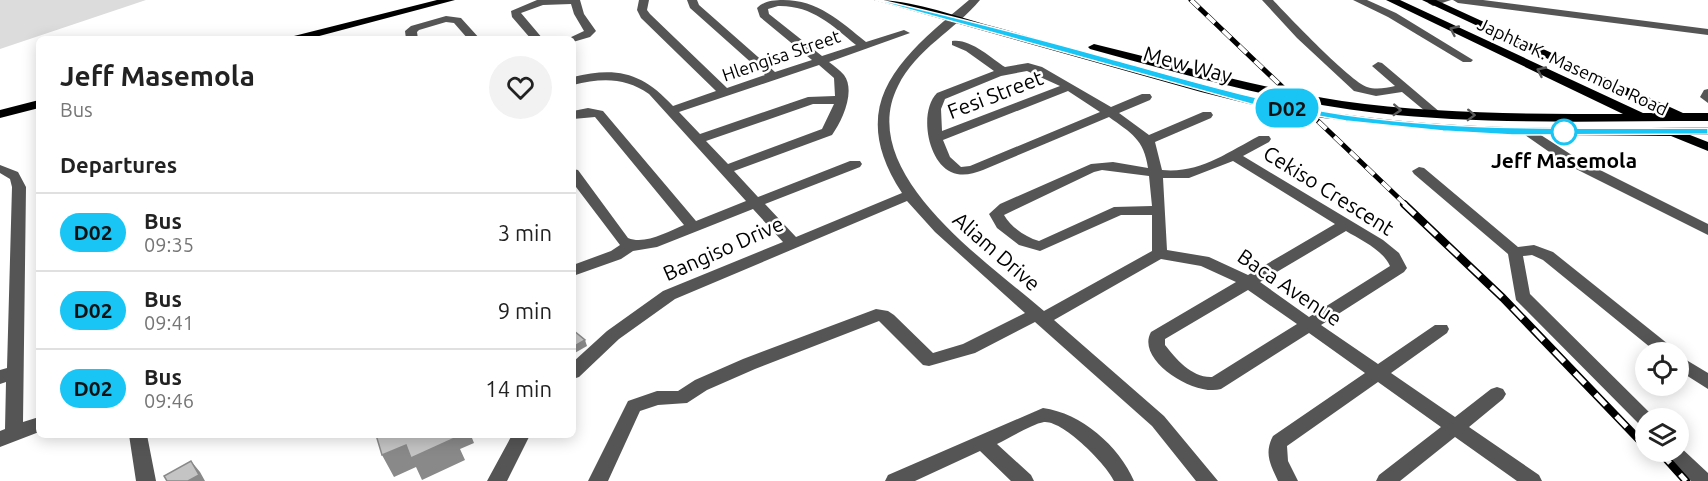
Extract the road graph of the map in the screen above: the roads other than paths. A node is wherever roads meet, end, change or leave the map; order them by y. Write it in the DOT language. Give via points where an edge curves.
graph roads {
  1 [pos="450,0"];
  2 [pos="564,0"];
  3 [pos="571,0"];
  4 [pos="644,0"];
  5 [pos="692,0"];
  6 [pos="879,0"];
  7 [pos="914,0"];
  8 [pos="975,0"];
  9 [pos="1267,0"];
  10 [pos="1358,0"];
  11 [pos="1391,0"];
  12 [pos="1446,0"];
  13 [pos="1458,0"];
  14 [pos="1430,1"];
  15 [pos="1392,15"];
  16 [pos="958,16"];
  17 [pos="1708,32"];
  18 [pos="904,33"];
  19 [pos="306,36"];
  20 [pos="412,36"];
  21 [pos="472,36"];
  22 [pos="534,36"];
  23 [pos="576,38"];
  24 [pos="1412,40"];
  25 [pos="956,43"];
  26 [pos="864,46"];
  27 [pos="1467,60"];
  28 [pos="820,61"];
  29 [pos="1378,66"];
  30 [pos="1004,72"];
  31 [pos="774,77"];
  32 [pos="576,80"];
  33 [pos="1069,87"];
  34 [pos="1407,87"];
  35 [pos="1575,87"];
  36 [pos="725,93"];
  37 [pos="1708,93"];
  38 [pos="1146,97"];
  39 [pos="1708,99"];
  40 [pos="840,100"];
  41 [pos="36,105"];
  42 [pos="670,111"];
  43 [pos="1109,113"];
  44 [pos="1435,113"];
  45 [pos="0,114"];
  46 [pos="576,114"];
  47 [pos="1207,115"];
  48 [pos="1507,116"];
  49 [pos="1681,117"];
  50 [pos="1708,117"];
  51 [pos="1643,118"];
  52 [pos="1708,130"];
  53 [pos="1530,132"];
  54 [pos="1671,132"];
  55 [pos="935,138"];
  56 [pos="1264,138"];
  57 [pos="697,140"];
  58 [pos="1147,141"];
  59 [pos="1708,147"];
  60 [pos="1232,155"];
  61 [pos="855,164"];
  62 [pos="0,169"];
  63 [pos="726,169"];
  64 [pos="1419,171"];
  65 [pos="1155,172"];
  66 [pos="576,177"];
  67 [pos="909,195"];
  68 [pos="756,202"];
  69 [pos="1158,211"];
  70 [pos="1347,224"];
  71 [pos="693,227"];
  72 [pos="1708,230"];
  73 [pos="792,242"];
  74 [pos="629,246"];
  75 [pos="1515,252"];
  76 [pos="1158,254"];
  77 [pos="576,270"];
  78 [pos="1248,282"];
  79 [pos="1040,317"];
  80 [pos="1310,326"];
  81 [pos="1441,329"];
  82 [pos="1655,342"];
  83 [pos="576,369"];
  84 [pos="1689,369"];
  85 [pos="8,374"];
  86 [pos="1377,374"];
  87 [pos="1708,382"];
  88 [pos="1497,394"];
  89 [pos="1635,409"];
  90 [pos="36,425"];
  91 [pos="1455,427"];
  92 [pos="7,436"];
  93 [pos="139,438"];
  94 [pos="519,438"];
  95 [pos="984,442"];
  96 [pos="1685,462"];
  97 [pos="146,481"];
  98 [pos="497,481"];
  99 [pos="598,481"];
  100 [pos="895,481"];
  101 [pos="1024,481"];
  102 [pos="1124,481"];
  103 [pos="1208,481"];
  104 [pos="1288,481"];
  105 [pos="1386,481"];
  106 [pos="1532,481"];
  107 [pos="1703,481"];
  1 -- 19 [label="main road"];
  2 -- 22 [label="street" via="533,4 516,11"];
  3 -- 23 [label="street" via="576,2 590,31"];
  4 -- 36 [label="street" via="645,16"];
  5 -- 31 [label="street" via="694,6"];
  6 -- 16 [label="main road, Mew Way"];
  7 -- 16 [label="main road, Mew Way"];
  8 -- 16 [label="street, Aliam Drive"];
  9 -- 34 [label="street" via="1358,88 1379,92"];
  10 -- 15 [label="street"];
  35 -- 11 [label="main road, Japhta K. Masemola Road, one-way"];
  12 -- 14 [label="street"];
  13 -- 17 [label="street"];
  14 -- 49 [label="main road, Japhta K. Masemola Road"];
  15 -- 24 [label="street"];
  15 -- 27 [label="street"];
  16 -- 44 [label="main road, Mew Way, one-way" via="1226,82 1305,98"];
  16 -- 53 [label="main road, Mew Way" via="1255,102 1373,121"];
  16 -- 67 [label="street, Aliam Drive" via="911,60 893,83 887,99 883,126 886,149"];
  18 -- 26 [label="street, Hlengisa Street"];
  20 -- 21 [label="street" via="415,28 452,19 461,22"];
  25 -- 30 [label="street"];
  26 -- 28 [label="street, Hlengisa Street"];
  26 -- 28 [label="street" via="813,8 781,2 765,4 764,15"];
  28 -- 31 [label="street, Hlengisa Street"];
  28 -- 40 [label="street" via="841,79"];
  29 -- 34 [label="street"];
  30 -- 33 [label="street" via="1034,68"];
  30 -- 55 [label="street" via="938,98"];
  31 -- 36 [label="street, Hlengisa Street"];
  32 -- 42 [label="street" via="603,76 630,78 646,85"];
  33 -- 43 [label="street"];
  33 -- 55 [label="street, Fesi Street"];
  34 -- 44 [label="street"];
  35 -- 48 [label="main road" via="1588,101 1584,108"];
  35 -- 51 [label="main road, Japhta K. Masemola Road"];
  36 -- 42 [label="street, Hlengisa Street"];
  37 -- 39 [label="street"];
  38 -- 43 [label="street"];
  40 -- 57 [label="street" via="812,100"];
  40 -- 63 [label="street" via="832,126 826,132"];
  41 -- 45 [label="main road"];
  42 -- 57 [label="street"];
  43 -- 55 [label="street" via="967,170 956,170 948,163"];
  43 -- 58 [label="street"];
  44 -- 48 [label="main road, Mew Way, one-way"];
  46 -- 71 [label="street" via="599,114"];
  47 -- 58 [label="street"];
  48 -- 51 [label="main road, Mew Way"];
  49 -- 50 [label="main road, Mew Way"];
  49 -- 51 [label="main road, Mew Way"];
  49 -- 52 [label="main road, Japhta K. Masemola Road"];
  51 -- 54 [label="main road, Japhta K. Masemola Road"];
  52 -- 54 [label="main road, Mew Way"];
  53 -- 54 [label="main road, Mew Way"];
  53 -- 72 [label="street" via="1572,162"];
  54 -- 59 [label="main road, Japhta K. Masemola Road"];
  56 -- 60 [label="street, Cekiso Crescent"];
  57 -- 63 [label="street"];
  58 -- 65 [label="street"];
  60 -- 65 [label="street, Cekiso Crescent" via="1191,174"];
  60 -- 70 [label="street, Cekiso Crescent"];
  61 -- 68 [label="street"];
  62 -- 85 [label="street" via="11,172 19,187"];
  63 -- 68 [label="street"];
  64 -- 75 [label="street"];
  65 -- 69 [label="street"];
  65 -- 69 [label="street, Cekiso Crescent" via="1091,168 996,213 1002,225 1024,242 1040,246 1119,210"];
  66 -- 74 [label="street"];
  67 -- 73 [label="street, Bangiso Drive"];
  67 -- 79 [label="street, Aliam Drive" via="940,229"];
  68 -- 71 [label="street"];
  68 -- 73 [label="street"];
  69 -- 76 [label="street"];
  70 -- 78 [label="street"];
  70 -- 80 [label="street, Cekiso Crescent" via="1387,250 1399,268"];
  71 -- 74 [label="street" via="642,246"];
  73 -- 83 [label="street, Bangiso Drive" via="669,295 607,340"];
  74 -- 77 [label="street"];
  75 -- 82 [label="street" via="1534,250 1548,255"];
  75 -- 89 [label="street" via="1522,296"];
  76 -- 78 [label="street, Baca Avenue" via="1204,261"];
  76 -- 79 [label="street"];
  78 -- 80 [label="street, Baca Avenue"];
  78 -- 80 [label="street" via="1160,333 1155,340 1162,355 1190,378 1215,384"];
  79 -- 99 [label="street" via="947,357 929,360 888,319 876,315 768,356 701,385 681,398 657,398 631,408"];
  79 -- 103 [label="street, Aliam Drive" via="1158,421"];
  80 -- 86 [label="street, Baca Avenue"];
  81 -- 86 [label="street"];
  84 -- 87 [label="street"];
  85 -- 92 [label="street"];
  86 -- 91 [label="street, Baca Avenue"];
  86 -- 104 [label="street" via="1280,441 1276,452"];
  88 -- 91 [label="street"];
  90 -- 92 [label="street"];
  91 -- 105 [label="street"];
  91 -- 106 [label="street, Baca Avenue"];
  93 -- 97 [label="street"];
  94 -- 98 [label="street"];
  95 -- 100 [label="street"];
  95 -- 101 [label="street"];
  95 -- 102 [label="street" via="1038,416 1058,417 1114,462"];
  96 -- 107 [label="street"];
}
